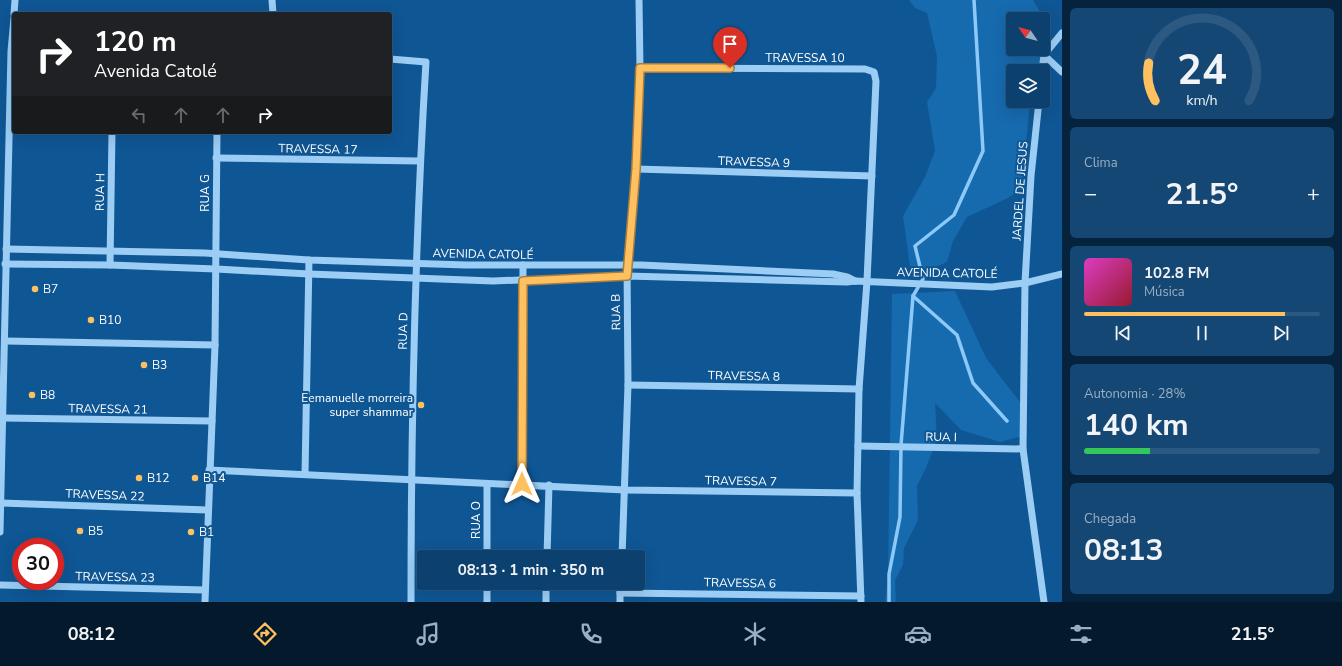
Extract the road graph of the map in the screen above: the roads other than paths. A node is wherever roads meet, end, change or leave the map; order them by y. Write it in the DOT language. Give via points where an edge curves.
graph roads {
  1 [pos="15,0"];
  2 [pos="272,0"];
  3 [pos="639,0"];
  4 [pos="14,12"];
  5 [pos="273,12"];
  6 [pos="1062,32"];
  7 [pos="1050,47"];
  8 [pos="1045,56"];
  9 [pos="392,60"];
  10 [pos="640,68"];
  11 [pos="1062,72"];
  12 [pos="12,79"];
  13 [pos="1038,108"];
  14 [pos="112,134"];
  15 [pos="217,134"];
  16 [pos="216,158"];
  17 [pos="420,161"];
  18 [pos="636,169"];
  19 [pos="872,176"];
  20 [pos="6,249"];
  21 [pos="110,251"];
  22 [pos="216,253"];
  23 [pos="309,260"];
  24 [pos="6,264"];
  25 [pos="417,264"];
  26 [pos="110,265"];
  27 [pos="523,265"];
  28 [pos="627,265"];
  29 [pos="216,268"];
  30 [pos="309,274"];
  31 [pos="1062,274"];
  32 [pos="627,276"];
  33 [pos="416,277"];
  34 [pos="523,281"];
  35 [pos="855,281"];
  36 [pos="867,281"];
  37 [pos="1025,283"];
  38 [pos="5,341"];
  39 [pos="215,345"];
  40 [pos="628,384"];
  41 [pos="859,389"];
  42 [pos="3,418"];
  43 [pos="212,421"];
  44 [pos="858,446"];
  45 [pos="1023,449"];
  46 [pos="209,470"];
  47 [pos="305,474"];
  48 [pos="411,479"];
  49 [pos="487,484"];
  50 [pos="522,484"];
  51 [pos="549,485"];
  52 [pos="625,490"];
  53 [pos="857,493"];
  54 [pos="1,503"];
  55 [pos="208,510"];
  56 [pos="0,532"];
  57 [pos="487,550"];
  58 [pos="547,550"];
  59 [pos="622,550"];
  60 [pos="0,585"];
  61 [pos="205,590"];
  62 [pos="487,590"];
  63 [pos="546,590"];
  64 [pos="620,593"];
  65 [pos="861,599"];
  66 [pos="205,602"];
  67 [pos="411,602"];
  68 [pos="487,602"];
  69 [pos="546,602"];
  70 [pos="620,602"];
  71 [pos="1044,602"];
  1 -- 4 [label="street"];
  2 -- 5 [label="street"];
  3 -- 10 [label="street, RUA B"];
  6 -- 7 [label="street"];
  8 -- 11 [label="street"];
  9 -- 17 [label="street, RUA D" via="426,62"];
  10 -- 18 [label="street, RUA B"];
  10 -- 19 [label="street, TRAVESSA 10" via="865,69 874,72 876,81"];
  12 -- 20 [label="street"];
  13 -- 37 [label="street, JARDEL DE JESUS" via="1031,176"];
  14 -- 21 [label="street, RUA H"];
  15 -- 16 [label="street, RUA G"];
  16 -- 17 [label="street, TRAVESSA 17"];
  16 -- 22 [label="street, RUA G"];
  17 -- 25 [label="street, RUA D"];
  18 -- 19 [label="street, TRAVESSA 9"];
  18 -- 28 [label="street, RUA B"];
  19 -- 36 [label="street"];
  20 -- 21 [label="street, AVENIDA CATOLÉ"];
  20 -- 24 [label="street"];
  21 -- 22 [label="street, AVENIDA CATOLÉ"];
  21 -- 26 [label="street"];
  22 -- 23 [label="street, AVENIDA CATOLÉ"];
  22 -- 29 [label="street, RUA G"];
  23 -- 25 [label="street, AVENIDA CATOLÉ"];
  23 -- 30 [label="street"];
  24 -- 26 [label="street, AVENIDA CATOLÉ"];
  24 -- 38 [label="street"];
  25 -- 27 [label="street, AVENIDA CATOLÉ"];
  25 -- 33 [label="street, RUA D"];
  26 -- 29 [label="street, AVENIDA CATOLÉ"];
  27 -- 28 [label="street, AVENIDA CATOLÉ"];
  27 -- 34 [label="street"];
  28 -- 32 [label="street, RUA B"];
  28 -- 35 [label="street, AVENIDA CATOLÉ" via="833,274"];
  29 -- 30 [label="street, AVENIDA CATOLÉ"];
  29 -- 39 [label="street, RUA G"];
  30 -- 33 [label="street, AVENIDA CATOLÉ"];
  30 -- 47 [label="street"];
  31 -- 37 [label="street, AVENIDA CATOLÉ"];
  32 -- 34 [label="street, AVENIDA CATOLÉ"];
  32 -- 35 [label="street, AVENIDA CATOLÉ"];
  32 -- 40 [label="street, RUA B"];
  33 -- 34 [label="street, AVENIDA CATOLÉ"];
  33 -- 48 [label="street, RUA D"];
  34 -- 50 [label="street"];
  35 -- 36 [label="street, AVENIDA CATOLÉ"];
  36 -- 37 [label="street, AVENIDA CATOLÉ" via="992,287"];
  36 -- 41 [label="street"];
  37 -- 45 [label="street, JARDEL DE JESUS"];
  38 -- 39 [label="street"];
  38 -- 42 [label="street"];
  39 -- 43 [label="street, RUA G"];
  40 -- 41 [label="street, TRAVESSA 8"];
  40 -- 52 [label="street, RUA B"];
  41 -- 44 [label="street"];
  42 -- 43 [label="street, TRAVESSA 21"];
  42 -- 54 [label="street"];
  43 -- 46 [label="street, RUA G"];
  44 -- 45 [label="street, RUA I"];
  44 -- 53 [label="street"];
  45 -- 71 [label="street, JARDEL DE JESUS"];
  46 -- 47 [label="street, TRAVESSA 7"];
  46 -- 55 [label="street, RUA G"];
  47 -- 48 [label="street, TRAVESSA 7"];
  48 -- 49 [label="street, TRAVESSA 7"];
  48 -- 67 [label="street, RUA D"];
  49 -- 50 [label="street, TRAVESSA 7"];
  49 -- 57 [label="street, RUA O"];
  50 -- 51 [label="street, TRAVESSA 7"];
  51 -- 52 [label="street, TRAVESSA 7"];
  51 -- 58 [label="street"];
  52 -- 53 [label="street, TRAVESSA 7"];
  52 -- 59 [label="street, RUA B"];
  53 -- 65 [label="street"];
  54 -- 55 [label="street, TRAVESSA 22"];
  54 -- 56 [label="street"];
  55 -- 61 [label="street, RUA G"];
  60 -- 61 [label="street, TRAVESSA 23"];
  61 -- 66 [label="street, RUA G"];
  62 -- 68 [label="street"];
  63 -- 69 [label="street"];
  64 -- 65 [label="street, TRAVESSA 6"];
  64 -- 70 [label="street"];
}
